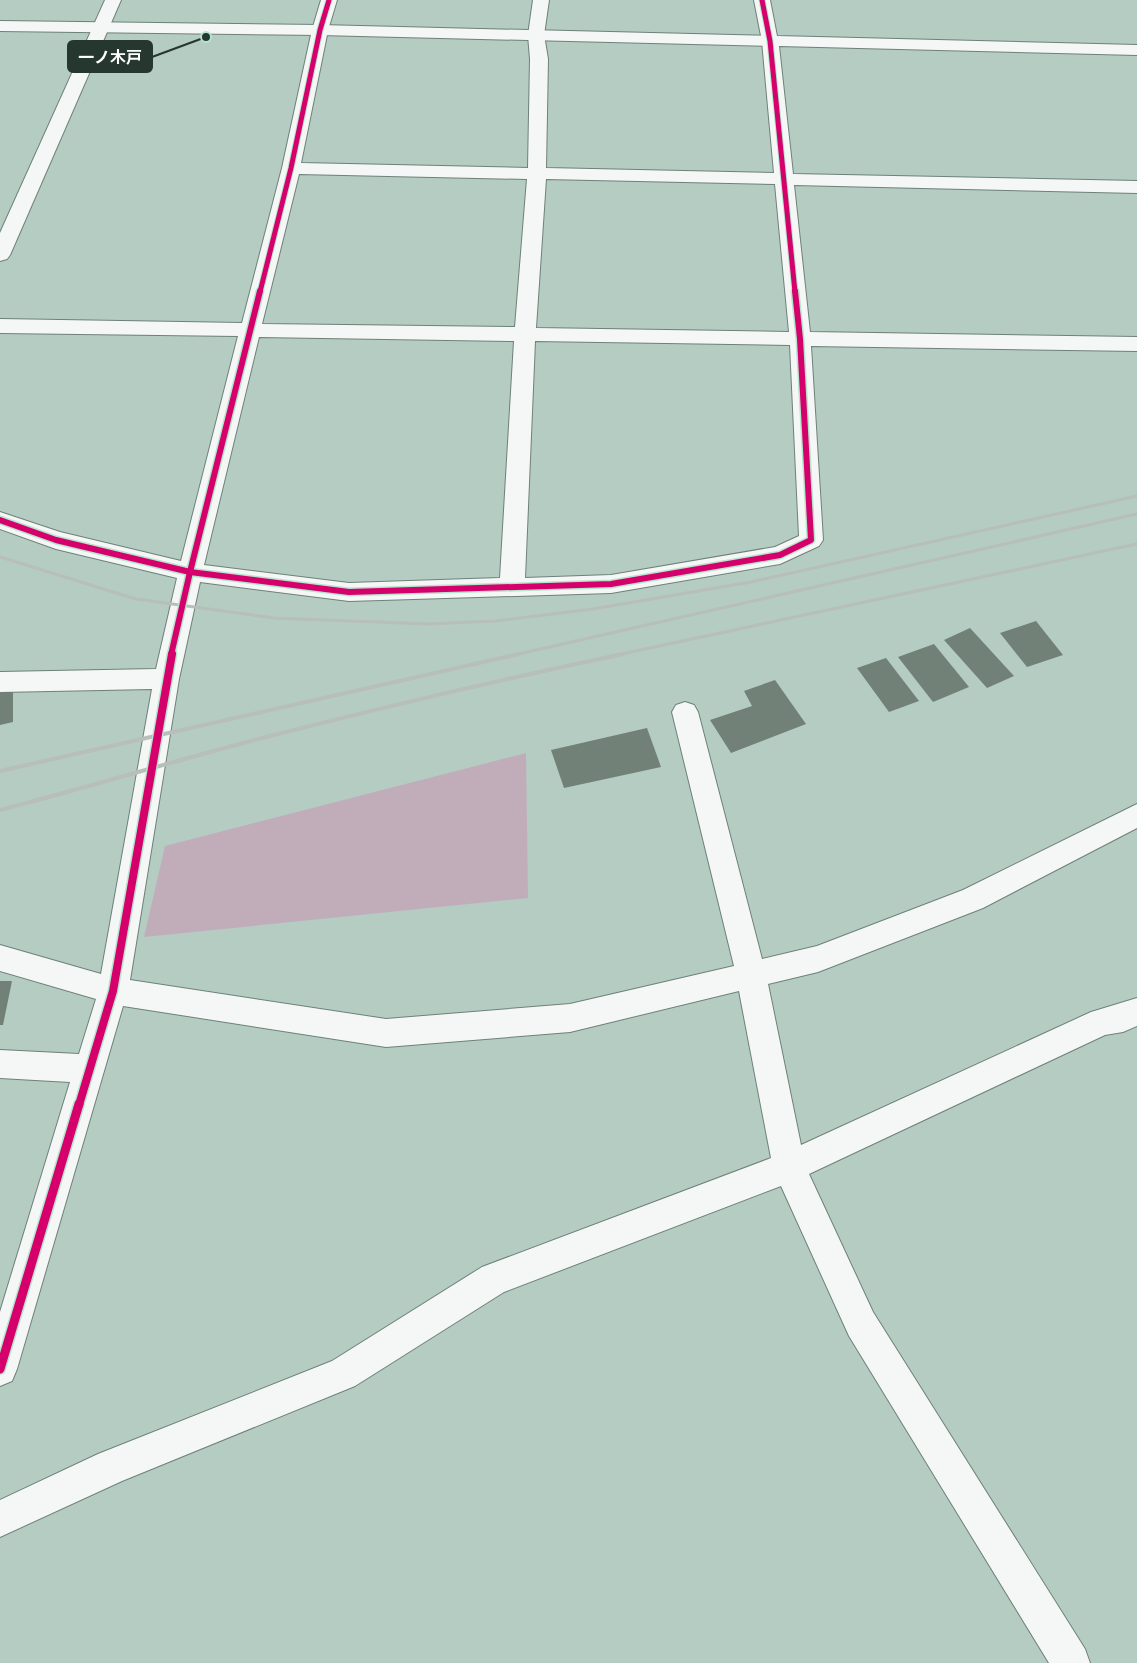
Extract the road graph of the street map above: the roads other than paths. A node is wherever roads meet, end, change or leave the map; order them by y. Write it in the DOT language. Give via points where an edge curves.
graph roads {
  1 [pos="114,0"];
  2 [pos="329,0"];
  3 [pos="541,0"];
  4 [pos="762,0"];
  5 [pos="0,26"];
  6 [pos="102,27"];
  7 [pos="320,30"];
  8 [pos="536,35"];
  9 [pos="770,41"];
  10 [pos="1137,50"];
  11 [pos="291,168"];
  12 [pos="537,173"];
  13 [pos="784,179"];
  14 [pos="1137,187"];
  15 [pos="9,214"];
  16 [pos="0,255"];
  17 [pos="0,326"];
  18 [pos="250,330"];
  19 [pos="525,334"];
  20 [pos="800,338"];
  21 [pos="1137,344"];
  22 [pos="0,520"];
  23 [pos="190,572"];
  24 [pos="512,588"];
  25 [pos="166,679"];
  26 [pos="0,682"];
  27 [pos="685,712"];
  28 [pos="1137,815"];
  29 [pos="0,958"];
  30 [pos="751,975"];
  31 [pos="113,991"];
  32 [pos="1137,1012"];
  33 [pos="0,1064"];
  34 [pos="89,1069"];
  35 [pos="789,1167"];
  36 [pos="0,1369"];
  37 [pos="0,1519"];
  38 [pos="1071,1663"];
  1 -- 6 [label="street"];
  2 -- 7 [label="street"];
  3 -- 8 [label="street"];
  4 -- 9 [label="street"];
  5 -- 6 [label="street"];
  6 -- 7 [label="street"];
  6 -- 15 [label="street"];
  7 -- 8 [label="street"];
  7 -- 11 [label="street"];
  8 -- 9 [label="street"];
  8 -- 12 [label="street" via="539,59"];
  9 -- 10 [label="street"];
  9 -- 13 [label="street"];
  11 -- 12 [label="street"];
  11 -- 18 [label="street"];
  12 -- 13 [label="street"];
  12 -- 19 [label="street"];
  13 -- 14 [label="street"];
  13 -- 20 [label="street"];
  15 -- 16 [label="street"];
  17 -- 18 [label="street"];
  18 -- 19 [label="street"];
  18 -- 23 [label="street"];
  19 -- 20 [label="street"];
  19 -- 24 [label="street"];
  20 -- 21 [label="street"];
  20 -- 24 [label="street" via="812,540 780,555 611,584"];
  22 -- 23 [label="street" via="56,540"];
  23 -- 24 [label="street" via="349,592"];
  23 -- 25 [label="street"];
  25 -- 26 [label="street"];
  25 -- 31 [label="street"];
  27 -- 30 [label="street"];
  28 -- 30 [label="street" via="973,899 818,959"];
  29 -- 31 [label="street"];
  30 -- 31 [label="street" via="570,1018 386,1033"];
  30 -- 35 [label="street"];
  31 -- 34 [label="street"];
  32 -- 35 [label="street" via="1102,1022"];
  33 -- 34 [label="street"];
  34 -- 36 [label="street"];
  35 -- 37 [label="street" via="494,1279 343,1374 111,1467"];
  35 -- 38 [label="street" via="861,1324"];
}
